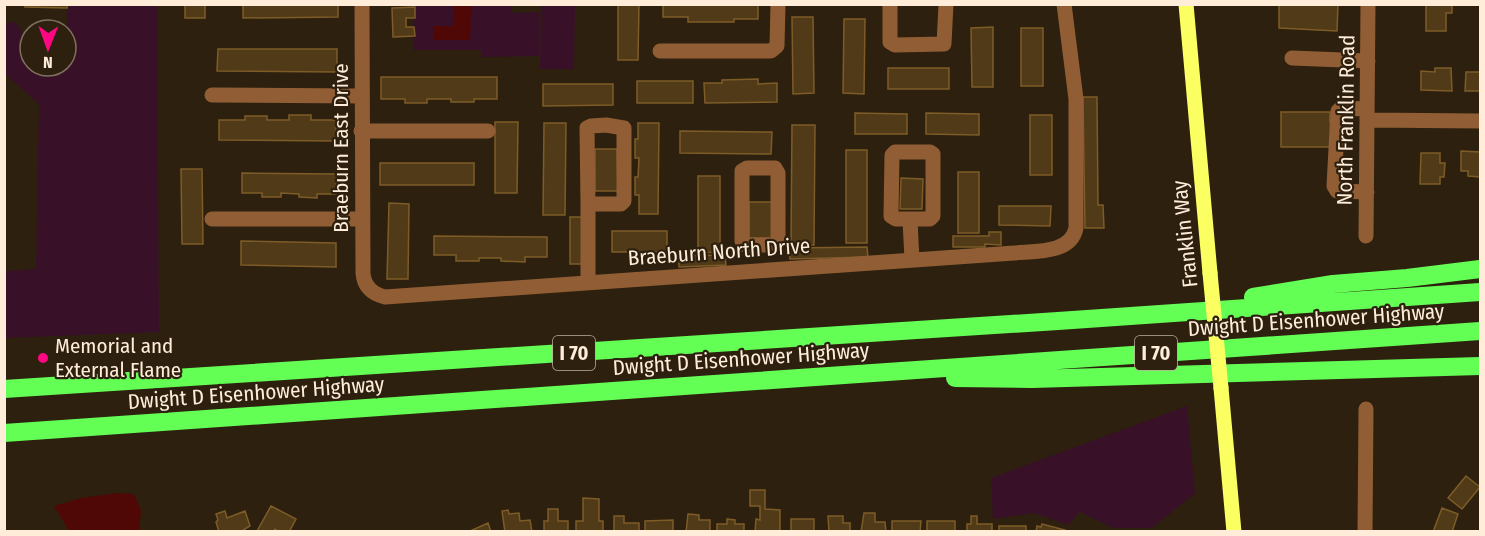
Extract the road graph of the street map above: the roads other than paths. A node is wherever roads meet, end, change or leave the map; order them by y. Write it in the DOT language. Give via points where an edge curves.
graph roads {
  1 [pos="362,4"];
  2 [pos="778,4"];
  3 [pos="890,4"];
  4 [pos="946,4"];
  5 [pos="1064,4"];
  6 [pos="1186,4"];
  7 [pos="1368,4"];
  8 [pos="660,51"];
  9 [pos="1292,58"];
  10 [pos="1368,61"];
  11 [pos="212,95"];
  12 [pos="361,96"];
  13 [pos="1367,114"];
  14 [pos="1480,121"];
  15 [pos="361,131"];
  16 [pos="488,131"];
  17 [pos="1367,192"];
  18 [pos="588,204"];
  19 [pos="212,219"];
  20 [pos="362,219"];
  21 [pos="910,220"];
  22 [pos="1366,236"];
  23 [pos="747,245"];
  24 [pos="772,245"];
  25 [pos="912,260"];
  26 [pos="1480,269"];
  27 [pos="772,270"];
  28 [pos="747,272"];
  29 [pos="588,282"];
  30 [pos="370,290"];
  31 [pos="1480,292"];
  32 [pos="1143,314"];
  33 [pos="1480,331"];
  34 [pos="1480,366"];
  35 [pos="831,375"];
  36 [pos="4,389"];
  37 [pos="1366,409"];
  38 [pos="204,419"];
  39 [pos="4,433"];
  40 [pos="4,443"];
  41 [pos="1234,531"];
  42 [pos="1365,531"];
  1 -- 12 [label="street, Braeburn East Drive"];
  2 -- 8 [label="street" via="777,46 771,51"];
  3 -- 4 [label="street" via="890,42 895,45 944,44"];
  5 -- 25 [label="street, Braeburn North Drive" via="1076,99 1076,228 1071,240 1062,247"];
  6 -- 41 [label="main road, Franklin Way, bridge"];
  7 -- 10 [label="street, North Franklin Road"];
  9 -- 10 [label="street"];
  10 -- 13 [label="street, North Franklin Road"];
  11 -- 12 [label="street"];
  12 -- 15 [label="street, Braeburn East Drive"];
  13 -- 14 [label="street"];
  13 -- 17 [label="street, North Franklin Road"];
  13 -- 17 [label="street" via="1341,108 1338,111 1334,186 1337,191"];
  15 -- 16 [label="street"];
  15 -- 20 [label="street, Braeburn East Drive"];
  17 -- 22 [label="street, North Franklin Road"];
  18 -- 18 [label="street" via="587,128 620,126 624,128 624,201"];
  18 -- 29 [label="street"];
  19 -- 20 [label="street"];
  20 -- 30 [label="street, Braeburn East Drive" via="363,278"];
  21 -- 21 [label="street" via="892,218 892,155 930,152 933,216"];
  21 -- 25 [label="street"];
  23 -- 24 [label="street"];
  23 -- 24 [label="street" via="742,241 742,171 775,168 778,242"];
  23 -- 28 [label="street"];
  24 -- 27 [label="street"];
  25 -- 27 [label="street, Braeburn North Drive"];
  26 -- 32 [label="highway" via="1333,284"];
  27 -- 28 [label="street, Braeburn North Drive"];
  28 -- 29 [label="street, Braeburn North Drive"];
  29 -- 30 [label="street, Braeburn North Drive" via="386,297"];
  31 -- 32 [label="highway, Dwight D Eisenhower Highway / I 70"];
  32 -- 36 [label="highway, Dwight D Eisenhower Highway / I 70"];
  33 -- 35 [label="highway, Dwight D Eisenhower Highway / I 70"];
  34 -- 35 [label="highway" via="1032,379"];
  35 -- 38 [label="highway, Dwight D Eisenhower Highway / I 70"];
  37 -- 42 [label="street"];
  38 -- 39 [label="highway, Dwight D Eisenhower Highway / I 70"];
  38 -- 40 [label="highway"];
}
